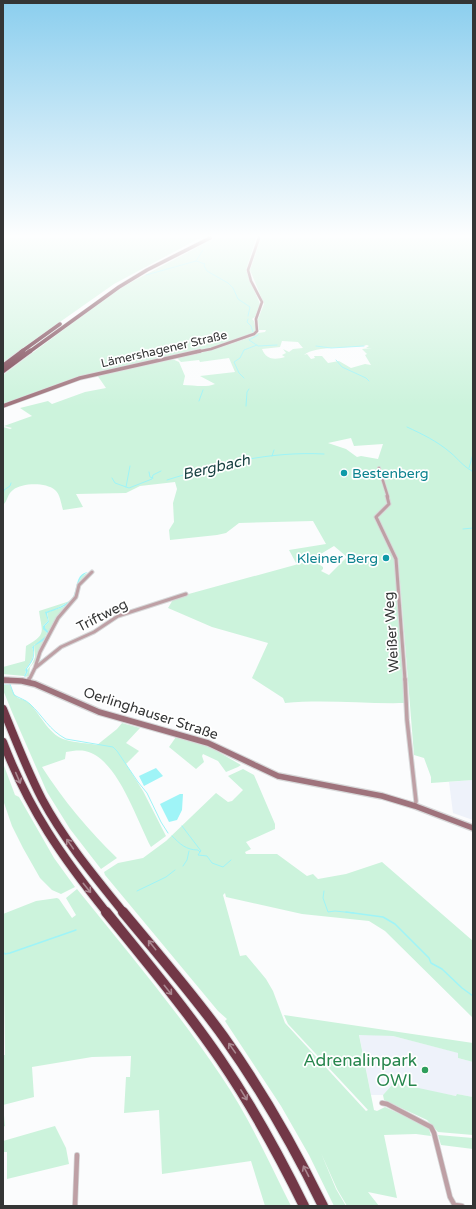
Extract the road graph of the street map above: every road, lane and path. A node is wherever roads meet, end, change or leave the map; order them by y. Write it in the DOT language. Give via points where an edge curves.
graph roads {
  1 [pos="103,294"];
  2 [pos="107,294"];
  3 [pos="258,294"];
  4 [pos="93,300"];
  5 [pos="82,307"];
  6 [pos="3,366"];
  7 [pos="3,371"];
  8 [pos="3,406"];
  9 [pos="379,468"];
  10 [pos="92,572"];
  11 [pos="186,594"];
  12 [pos="34,668"];
  13 [pos="3,680"];
  14 [pos="28,682"];
  15 [pos="4,711"];
  16 [pos="3,742"];
  17 [pos="415,806"];
  18 [pos="473,828"];
  19 [pos="382,1103"];
  20 [pos="77,1155"];
  21 [pos="455,1205"];
  22 [pos="75,1206"];
  23 [pos="304,1206"];
  24 [pos="323,1206"];
  25 [pos="462,1206"];
  1 -- 4 [label="highway"];
  2 -- 7 [label="highway"];
  3 -- 8 [label="main road, Lämershagener Straße" via="262,302 256,319 257,331 254,334 211,349 80,378"];
  5 -- 6 [label="highway"];
  9 -- 17 [label="street, Weißer Weg" via="389,504 376,517 396,559"];
  10 -- 12 [label="street, Triftweg" via="79,585 76,597 58,618"];
  11 -- 12 [label="street, Triftweg" via="118,616 90,634 57,650"];
  12 -- 14 [label="street, Triftweg"];
  13 -- 14 [label="main road, Oerlinghauser Straße"];
  14 -- 17 [label="main road, Oerlinghauser Straße" via="99,712 208,743 278,776 377,795"];
  24 -- 15 [label="highway, one-way" via="277,1119 230,1045 63,834 36,788"];
  16 -- 23 [label="highway, one-way" via="20,784 51,839 212,1048 259,1121"];
  17 -- 18 [label="main road, Oerlinghauser Straße"];
  19 -- 21 [label="street" via="431,1127 450,1197"];
  20 -- 22 [label="street"];
  21 -- 25 [label="street"];
}
